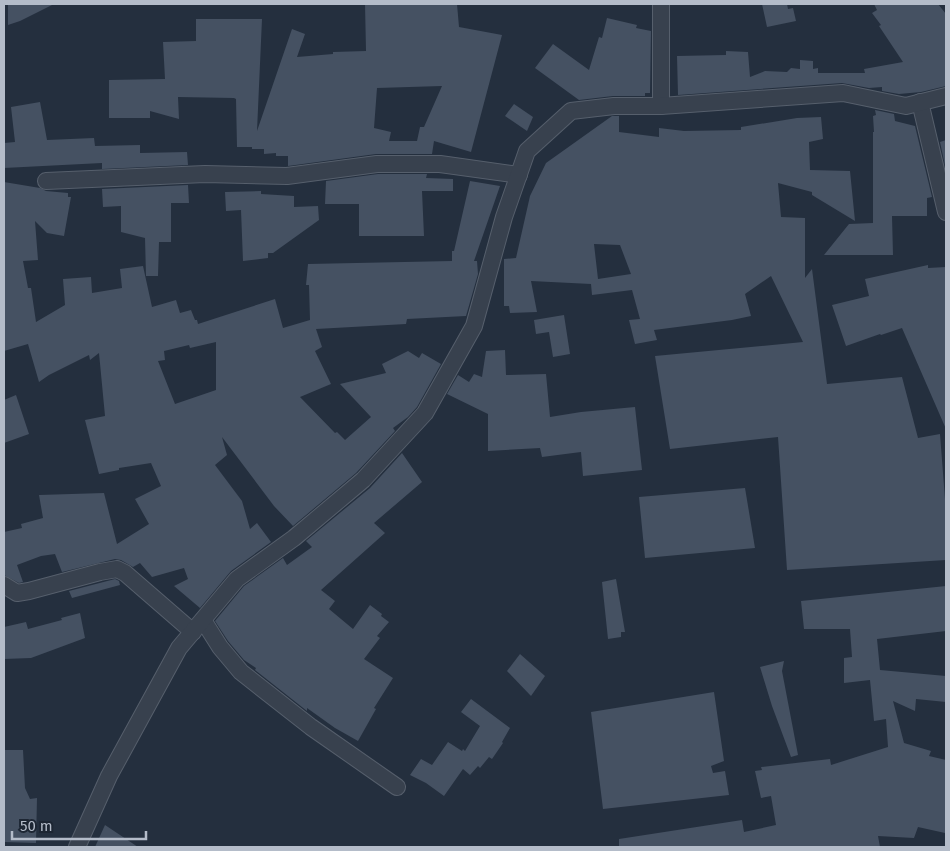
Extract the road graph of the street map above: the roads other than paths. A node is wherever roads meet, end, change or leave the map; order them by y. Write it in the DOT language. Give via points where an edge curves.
graph roads {
  1 [pos="661,4"];
  2 [pos="946,96"];
  3 [pos="920,102"];
  4 [pos="661,106"];
  5 [pos="519,175"];
  6 [pos="46,181"];
  7 [pos="946,212"];
  8 [pos="4,585"];
  9 [pos="203,620"];
  10 [pos="192,632"];
  11 [pos="397,788"];
  12 [pos="77,847"];
  1 -- 4 [label="street"];
  2 -- 3 [label="street"];
  3 -- 4 [label="street" via="906,106 843,93"];
  3 -- 7 [label="street"];
  4 -- 5 [label="street" via="614,106 571,111 527,151"];
  5 -- 6 [label="street" via="440,164 377,164 287,176 205,174"];
  5 -- 9 [label="street" via="474,326 424,414 363,480 294,538 237,579"];
  8 -- 10 [label="street" via="17,593 117,569"];
  9 -- 10 [label="street"];
  9 -- 11 [label="street" via="241,672"];
  10 -- 12 [label="street" via="109,776"];
}
